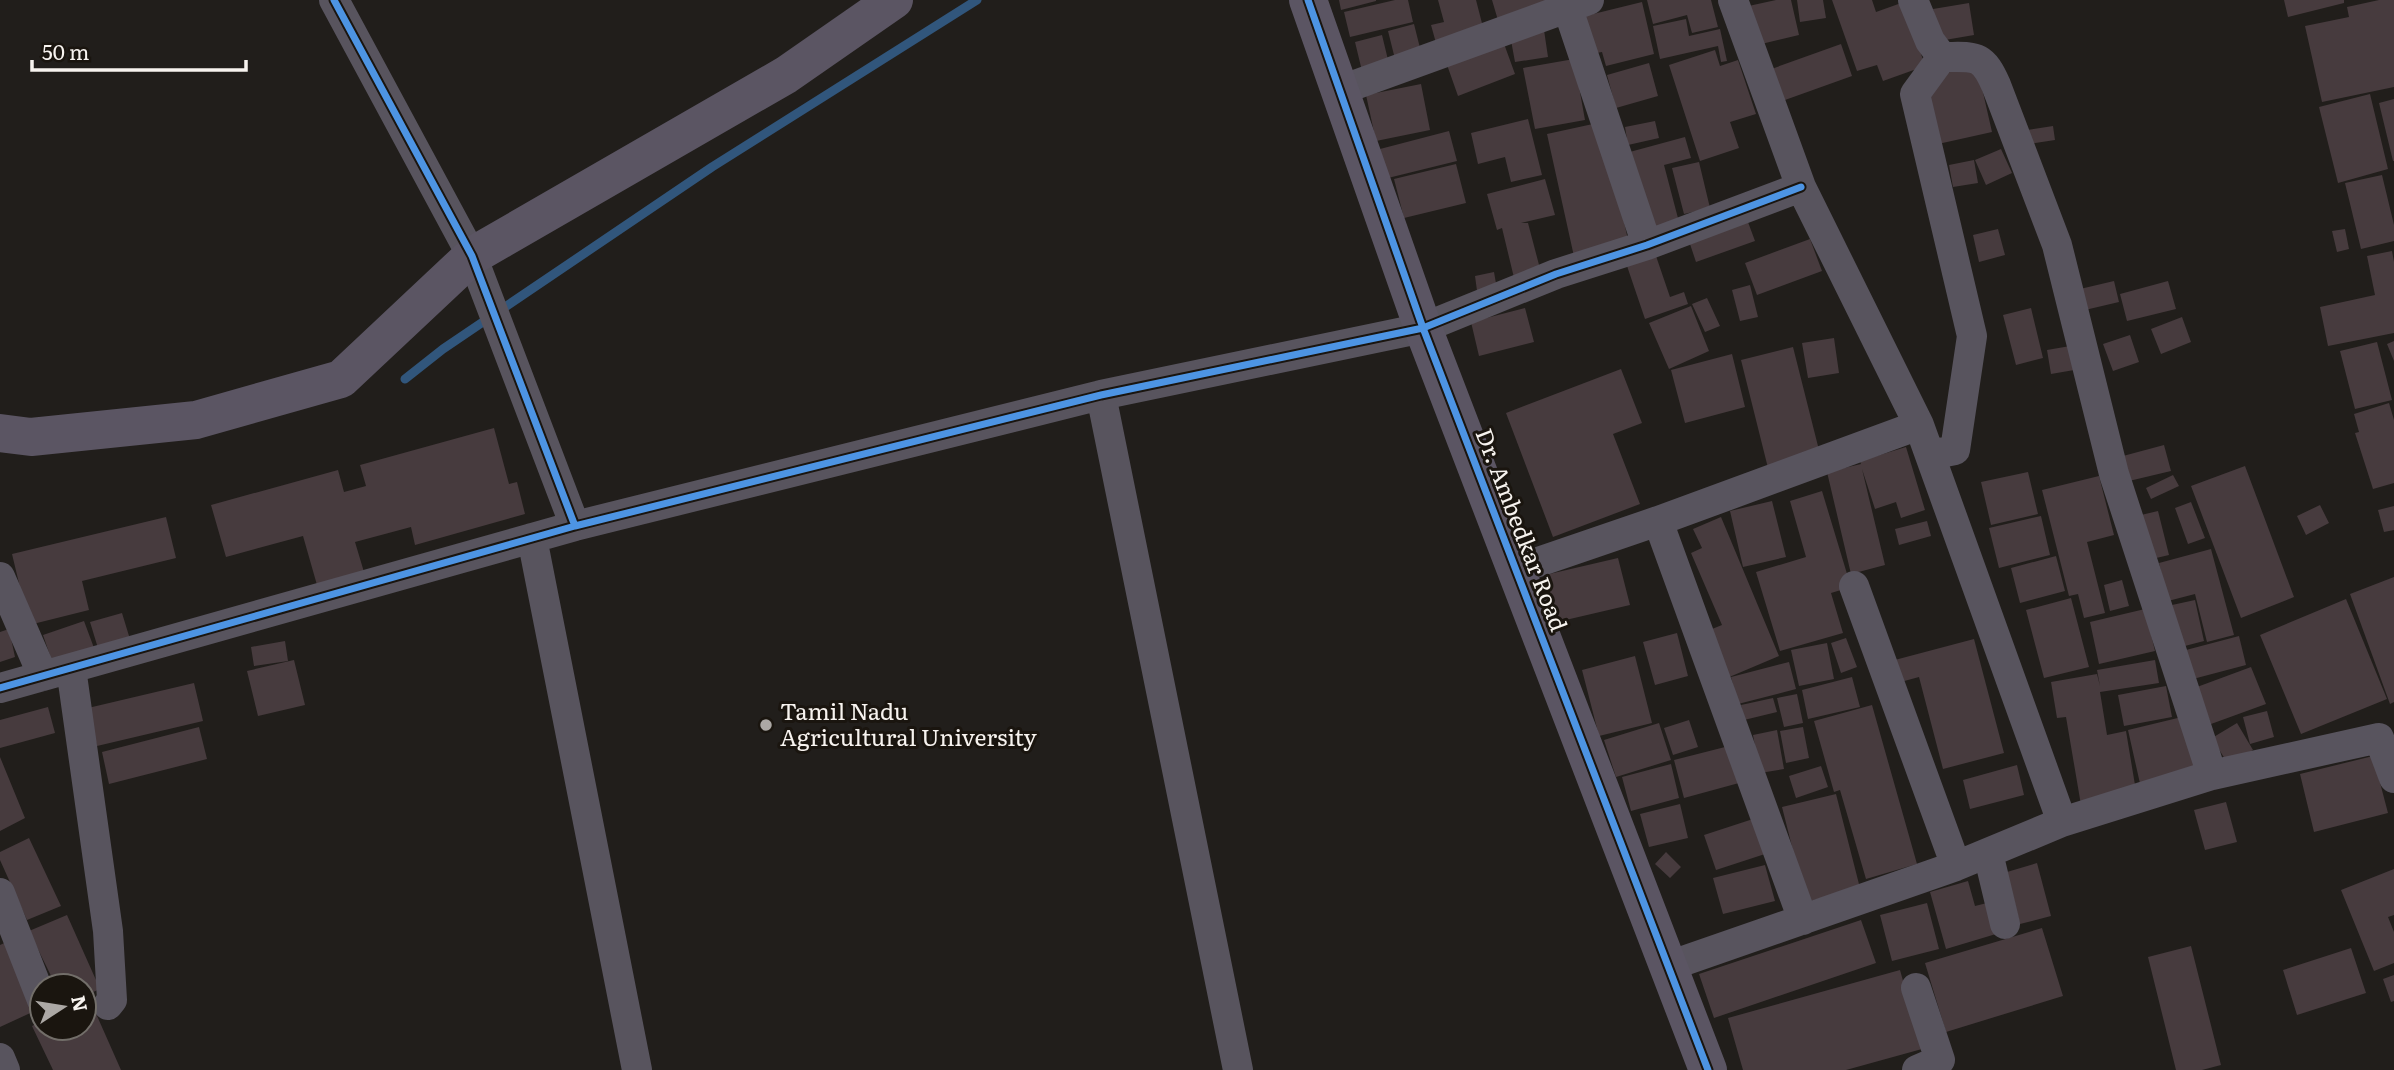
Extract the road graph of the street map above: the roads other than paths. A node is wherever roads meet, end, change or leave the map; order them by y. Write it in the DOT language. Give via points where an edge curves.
graph roads {
  1 [pos="334,0"];
  2 [pos="894,0"];
  3 [pos="1308,0"];
  4 [pos="1732,0"];
  5 [pos="1913,0"];
  6 [pos="1574,3"];
  7 [pos="1942,57"];
  8 [pos="1341,90"];
  9 [pos="1801,187"];
  10 [pos="1647,245"];
  11 [pos="472,256"];
  12 [pos="1423,328"];
  13 [pos="1101,395"];
  14 [pos="1919,425"];
  15 [pos="0,433"];
  16 [pos="1930,455"];
  17 [pos="1658,521"];
  18 [pos="575,526"];
  19 [pos="533,538"];
  20 [pos="1515,570"];
  21 [pos="0,578"];
  22 [pos="1854,586"];
  23 [pos="57,672"];
  24 [pos="0,688"];
  25 [pos="2212,775"];
  26 [pos="2394,778"];
  27 [pos="2062,822"];
  28 [pos="1988,853"];
  29 [pos="1956,866"];
  30 [pos="0,893"];
  31 [pos="1803,920"];
  32 [pos="2005,923"];
  33 [pos="1669,966"];
  34 [pos="31,972"];
  35 [pos="1916,988"];
  36 [pos="108,1005"];
  37 [pos="0,1058"];
  38 [pos="5,1070"];
  39 [pos="637,1070"];
  40 [pos="1238,1070"];
  41 [pos="1708,1070"];
  42 [pos="1917,1070"];
  1 -- 11 [label="street"];
  2 -- 11 [label="street" via="786,75"];
  3 -- 8 [label="street, Dr. Ambedkar Road"];
  4 -- 9 [label="street"];
  5 -- 7 [label="street"];
  6 -- 8 [label="street"];
  6 -- 10 [label="street"];
  7 -- 16 [label="street" via="1915,94 1972,336 1955,450"];
  7 -- 25 [label="street" via="1974,57 1987,66 2057,245 2114,474"];
  8 -- 12 [label="street, Dr. Ambedkar Road"];
  9 -- 10 [label="street"];
  9 -- 14 [label="street"];
  10 -- 12 [label="street" via="1556,274"];
  11 -- 15 [label="street" via="341,379 196,420 31,437"];
  11 -- 18 [label="street"];
  12 -- 13 [label="street"];
  12 -- 20 [label="street, Dr. Ambedkar Road"];
  13 -- 18 [label="street"];
  13 -- 40 [label="street"];
  14 -- 16 [label="street"];
  14 -- 17 [label="street"];
  16 -- 27 [label="street"];
  17 -- 20 [label="street"];
  17 -- 31 [label="street"];
  18 -- 19 [label="street"];
  19 -- 23 [label="street"];
  19 -- 39 [label="street"];
  20 -- 33 [label="street, Dr. Ambedkar Road"];
  21 -- 23 [label="street"];
  22 -- 29 [label="street"];
  23 -- 24 [label="street"];
  23 -- 36 [label="street" via="108,931 112,999"];
  25 -- 26 [label="street" via="2379,738"];
  25 -- 27 [label="street"];
  27 -- 28 [label="street"];
  28 -- 29 [label="street"];
  28 -- 32 [label="street"];
  29 -- 31 [label="street"];
  30 -- 34 [label="street"];
  31 -- 33 [label="street"];
  33 -- 41 [label="street, Dr. Ambedkar Road"];
  35 -- 42 [label="street" via="1940,1060"];
  37 -- 38 [label="street"];
}
